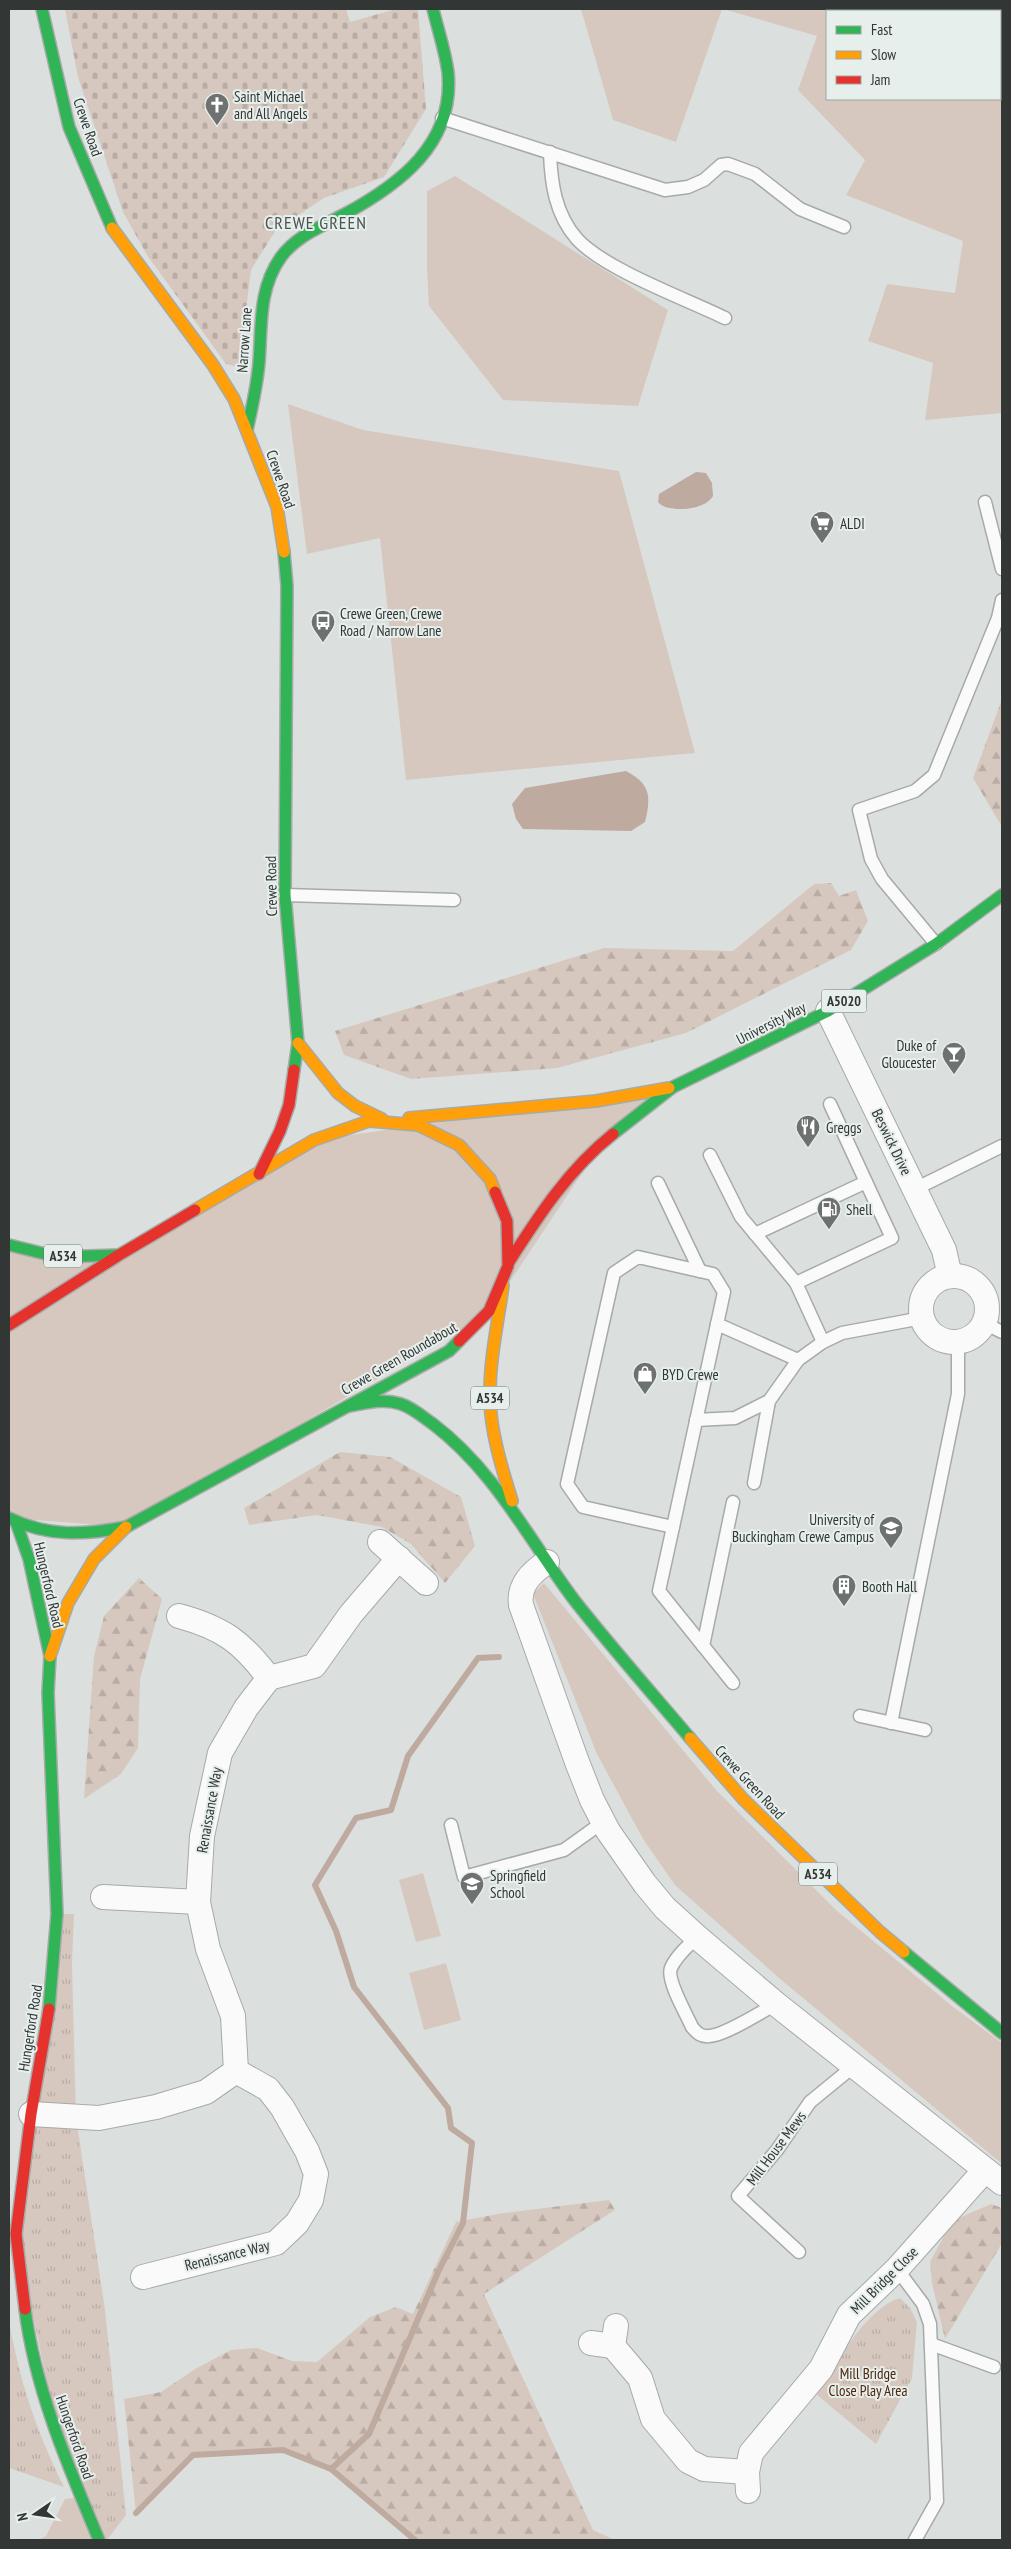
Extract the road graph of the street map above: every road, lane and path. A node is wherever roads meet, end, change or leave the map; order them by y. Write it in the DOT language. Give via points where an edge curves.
graph roads {
  1 [pos="42,9"];
  2 [pos="433,9"];
  3 [pos="442,118"];
  4 [pos="550,152"];
  5 [pos="844,227"];
  6 [pos="725,318"];
  7 [pos="247,430"];
  8 [pos="985,502"];
  9 [pos="1002,569"];
  10 [pos="1002,600"];
  11 [pos="285,895"];
  12 [pos="1002,895"];
  13 [pos="454,900"];
  14 [pos="936,944"];
  15 [pos="828,1011"];
  16 [pos="298,1043"];
  17 [pos="673,1087"];
  18 [pos="830,1104"];
  19 [pos="394,1119"];
  20 [pos="382,1120"];
  21 [pos="1002,1146"];
  22 [pos="710,1155"];
  23 [pos="259,1174"];
  24 [pos="866,1182"];
  25 [pos="658,1184"];
  26 [pos="915,1189"];
  27 [pos="755,1234"];
  28 [pos="9,1245"];
  29 [pos="119,1255"];
  30 [pos="508,1262"];
  31 [pos="700,1271"];
  32 [pos="950,1276"];
  33 [pos="504,1281"];
  34 [pos="796,1283"];
  35 [pos="922,1318"];
  36 [pos="717,1324"];
  37 [pos="9,1325"];
  38 [pos="993,1327"];
  39 [pos="823,1342"];
  40 [pos="958,1342"];
  41 [pos="798,1360"];
  42 [pos="769,1401"];
  43 [pos="345,1407"];
  44 [pos="696,1420"];
  45 [pos="754,1483"];
  46 [pos="733,1502"];
  47 [pos="516,1514"];
  48 [pos="11,1519"];
  49 [pos="126,1527"];
  50 [pos="673,1527"];
  51 [pos="380,1542"];
  52 [pos="399,1558"];
  53 [pos="547,1562"];
  54 [pos="426,1583"];
  55 [pos="179,1616"];
  56 [pos="703,1646"];
  57 [pos="50,1656"];
  58 [pos="269,1678"];
  59 [pos="733,1683"];
  60 [pos="860,1716"];
  61 [pos="891,1723"];
  62 [pos="925,1730"];
  63 [pos="603,1822"];
  64 [pos="451,1825"];
  65 [pos="103,1897"];
  66 [pos="198,1902"];
  67 [pos="697,1937"];
  68 [pos="776,2004"];
  69 [pos="1002,2033"];
  70 [pos="854,2066"];
  71 [pos="236,2071"];
  72 [pos="31,2114"];
  73 [pos="994,2177"];
  74 [pos="799,2252"];
  75 [pos="897,2269"];
  76 [pos="142,2277"];
  77 [pos="606,2338"];
  78 [pos="931,2344"];
  79 [pos="994,2367"];
  80 [pos="99,2540"];
  81 [pos="915,2540"];
  1 -- 7 [label="main road, Crewe Road" via="69,126 111,227 213,365 234,399"];
  2 -- 3 [label="main road, Narrow Lane" via="448,78"];
  3 -- 4 [label="lane"];
  3 -- 7 [label="main road, Narrow Lane" via="428,152 406,175 374,199 291,244 274,267 259,310 259,362"];
  4 -- 5 [label="lane" via="666,190 688,187 704,180 721,165 728,164 755,174 800,209"];
  4 -- 6 [label="lane" via="551,184 557,204 576,238 596,255"];
  7 -- 11 [label="main road, Crewe Road" via="277,507 284,548 287,586"];
  8 -- 9 [label="lane"];
  10 -- 14 [label="lane" via="998,618 934,775 914,791 859,810 871,859 882,879"];
  11 -- 13 [label="lane"];
  11 -- 16 [label="main road, Crewe Road"];
  12 -- 14 [label="main road, University Way / A5020"];
  14 -- 15 [label="main road, University Way / A5020"];
  15 -- 17 [label="main road, University Way / A5020"];
  15 -- 26 [label="street, Beswick Drive"];
  16 -- 20 [label="main road" via="338,1093"];
  16 -- 23 [label="main road, Crewe Road" via="289,1105"];
  17 -- 19 [label="main road, University Way / A5020" via="586,1102"];
  17 -- 30 [label="main road, University Way / A5020" via="602,1143 574,1170"];
  18 -- 24 [label="lane"];
  19 -- 20 [label="main road, Crewe Green Roundabout"];
  19 -- 30 [label="main road, Crewe Green Roundabout" via="439,1132 480,1164 502,1201 508,1221"];
  20 -- 23 [label="main road, Crewe Green Roundabout" via="329,1132"];
  21 -- 26 [label="lane"];
  22 -- 27 [label="lane" via="741,1217"];
  23 -- 29 [label="main road, Crewe Green Roundabout"];
  24 -- 27 [label="lane"];
  24 -- 34 [label="lane" via="892,1238"];
  25 -- 31 [label="lane"];
  26 -- 32 [label="street, Beswick Drive" via="944,1250"];
  27 -- 34 [label="lane"];
  28 -- 29 [label="main road, A534" via="58,1256"];
  29 -- 37 [label="main road, Crewe Green Roundabout"];
  30 -- 33 [label="main road, Crewe Green Roundabout"];
  31 -- 36 [label="lane" via="713,1274 724,1292"];
  31 -- 50 [label="lane" via="638,1257 614,1273 568,1484 583,1508"];
  32 -- 35 [label="street" via="928,1288 920,1304"];
  32 -- 38 [label="street" via="964,1277 980,1288"];
  33 -- 43 [label="main road, Crewe Green Roundabout" via="489,1313 462,1342"];
  33 -- 47 [label="main road, Crewe Green Road / A534" via="490,1400 496,1443"];
  34 -- 39 [label="lane"];
  35 -- 39 [label="lane" via="850,1331"];
  35 -- 40 [label="street" via="933,1335"];
  36 -- 41 [label="lane"];
  36 -- 44 [label="lane"];
  38 -- 40 [label="street"];
  39 -- 41 [label="lane"];
  40 -- 61 [label="lane" via="958,1394"];
  41 -- 42 [label="lane"];
  42 -- 44 [label="lane" via="735,1418"];
  42 -- 45 [label="lane"];
  43 -- 47 [label="main road, Crewe Green Road / A534" via="380,1400 402,1404 418,1413 459,1444"];
  43 -- 49 [label="main road, Crewe Green Roundabout"];
  44 -- 50 [label="lane"];
  46 -- 56 [label="lane"];
  47 -- 53 [label="main road, Crewe Green Road / A534"];
  48 -- 49 [label="main road, Crewe Green Roundabout" via="53,1534 86,1536"];
  48 -- 57 [label="main road, Hungerford Road" via="29,1559"];
  49 -- 57 [label="main road, Hungerford Road" via="94,1559 68,1603"];
  50 -- 56 [label="lane" via="658,1591"];
  51 -- 52 [label="street"];
  52 -- 54 [label="street"];
  52 -- 58 [label="street" via="351,1614 314,1666"];
  53 -- 63 [label="street" via="528,1578 520,1596 521,1605 577,1762"];
  53 -- 69 [label="main road, Crewe Green Road / A534" via="616,1652 743,1799 880,1932"];
  55 -- 58 [label="street" via="198,1621 234,1639 253,1656"];
  56 -- 59 [label="lane"];
  57 -- 72 [label="main road, Hungerford Road" via="48,1693 57,1914 52,1988"];
  58 -- 66 [label="street, Renaissance Way" via="246,1708 220,1753 202,1836"];
  60 -- 61 [label="lane"];
  61 -- 62 [label="lane"];
  63 -- 64 [label="lane" via="564,1850 464,1878"];
  63 -- 67 [label="street" via="645,1884 665,1908"];
  65 -- 66 [label="street"];
  66 -- 71 [label="street, Renaissance Way" via="208,1949 232,2016"];
  67 -- 68 [label="street"];
  67 -- 68 [label="lane" via="670,1972 697,2032 702,2036 714,2036"];
  68 -- 70 [label="street"];
  70 -- 73 [label="street"];
  70 -- 74 [label="lane, Mill House Mews" via="810,2102 777,2150 738,2196"];
  71 -- 72 [label="street" via="206,2092 156,2107 99,2118"];
  71 -- 76 [label="street, Renaissance Way" via="268,2089 282,2106 316,2174 311,2200 297,2223 276,2243"];
  72 -- 80 [label="main road, Hungerford Road" via="16,2234 29,2340 61,2450"];
  73 -- 75 [label="street, Mill Bridge Close"];
  75 -- 77 [label="street, Mill Bridge Close" via="849,2315 821,2369 751,2453 748,2482 688,2461 653,2419 640,2378"];
  75 -- 78 [label="lane" via="924,2304"];
  78 -- 79 [label="lane"];
  78 -- 81 [label="lane" via="938,2501"];
}
